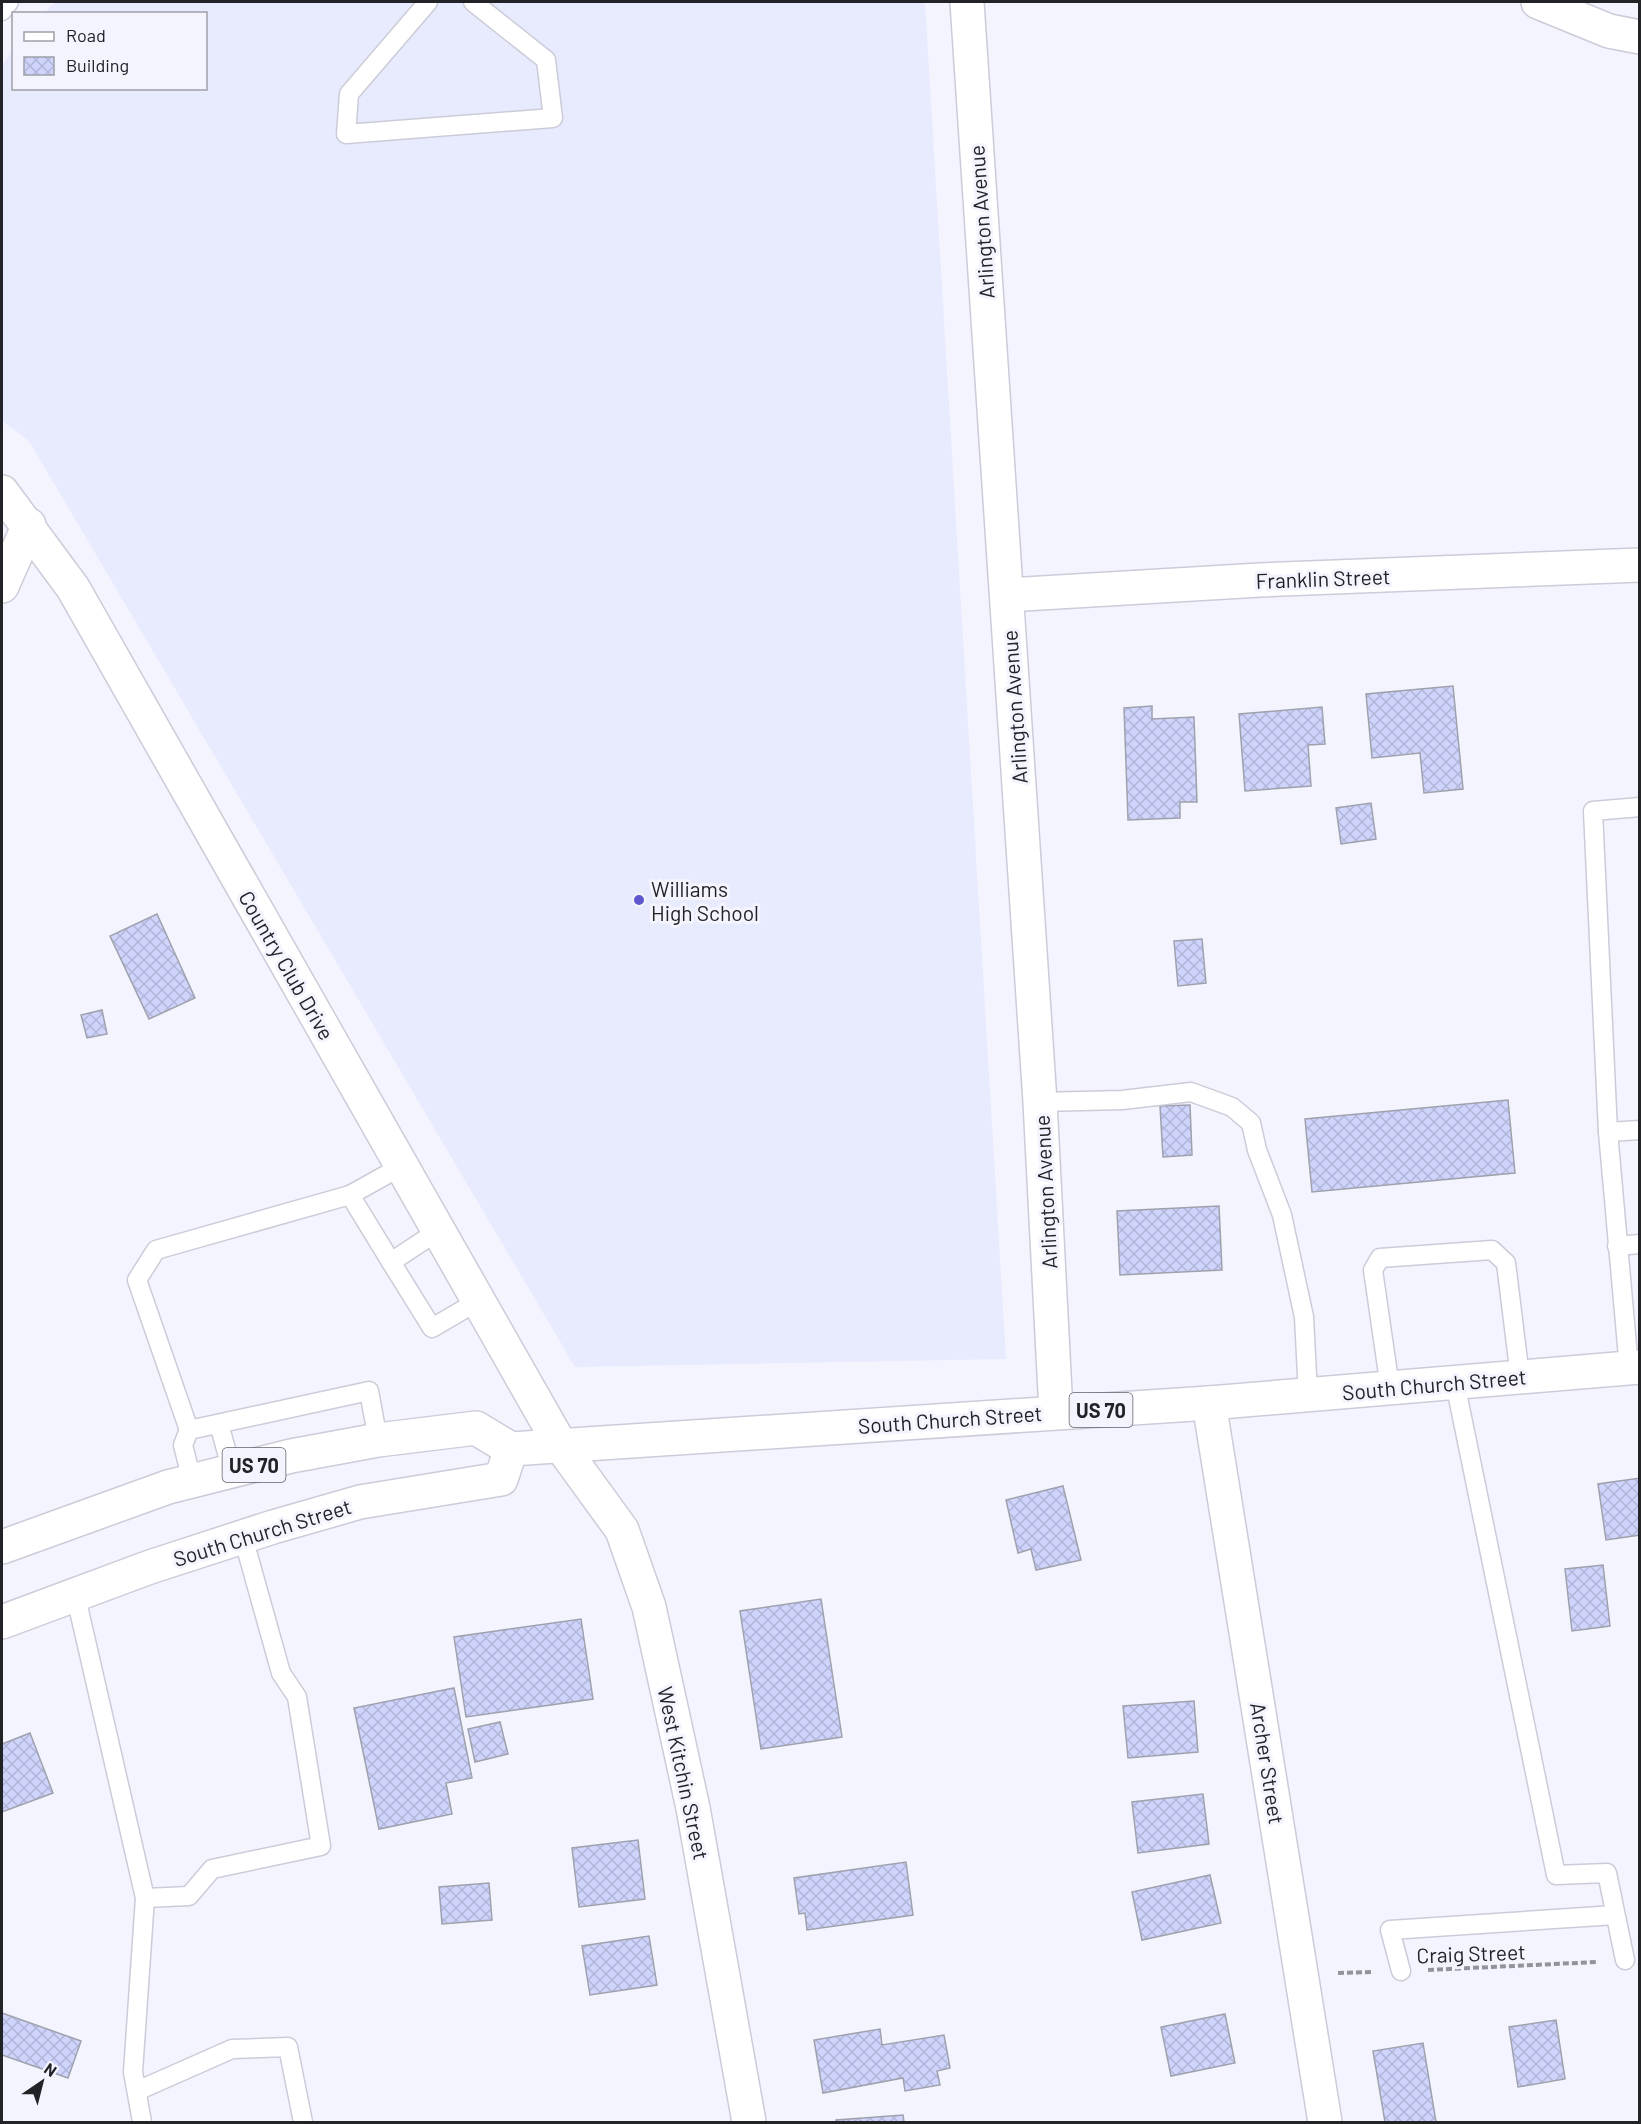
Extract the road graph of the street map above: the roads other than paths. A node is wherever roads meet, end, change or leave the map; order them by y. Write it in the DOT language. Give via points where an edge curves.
graph roads {
  1 [pos="9,2"];
  2 [pos="428,2"];
  3 [pos="473,2"];
  4 [pos="967,2"];
  5 [pos="1538,2"];
  6 [pos="2,11"];
  7 [pos="1640,37"];
  8 [pos="2,492"];
  9 [pos="28,525"];
  10 [pos="1640,565"];
  11 [pos="2,586"];
  12 [pos="1007,595"];
  13 [pos="1640,807"];
  14 [pos="1040,1102"];
  15 [pos="1640,1130"];
  16 [pos="1608,1132"];
  17 [pos="402,1166"];
  18 [pos="350,1195"];
  19 [pos="438,1231"];
  20 [pos="1640,1244"];
  21 [pos="1617,1246"];
  22 [pos="391,1262"];
  23 [pos="478,1301"];
  24 [pos="1634,1368"];
  25 [pos="1520,1377"];
  26 [pos="1455,1383"];
  27 [pos="1390,1388"];
  28 [pos="1308,1395"];
  29 [pos="1209,1403"];
  30 [pos="1056,1412"];
  31 [pos="219,1424"];
  32 [pos="189,1430"];
  33 [pos="378,1440"];
  34 [pos="561,1446"];
  35 [pos="511,1449"];
  36 [pos="232,1471"];
  37 [pos="192,1481"];
  38 [pos="243,1537"];
  39 [pos="2,1546"];
  40 [pos="75,1593"];
  41 [pos="2,1622"];
  42 [pos="146,1898"];
  43 [pos="1615,1915"];
  44 [pos="1625,1960"];
  45 [pos="1401,1971"];
  46 [pos="137,2091"];
  47 [pos="142,2122"];
  48 [pos="303,2122"];
  49 [pos="749,2122"];
  50 [pos="1325,2122"];
  1 -- 6 [label="lane"];
  2 -- 3 [label="lane" via="349,94 346,134 553,118 546,60"];
  4 -- 12 [label="street, Arlington Avenue"];
  5 -- 7 [label="street" via="1609,32"];
  8 -- 9 [label="street, Country Club Drive"];
  9 -- 11 [label="street"];
  9 -- 17 [label="street, Country Club Drive" via="73,588"];
  10 -- 12 [label="street, Franklin Street" via="1260,580"];
  12 -- 14 [label="street, Arlington Avenue"];
  13 -- 16 [label="lane" via="1593,811"];
  14 -- 28 [label="lane" via="1122,1100 1191,1092 1232,1107 1251,1124 1282,1215 1304,1317"];
  14 -- 30 [label="street, Arlington Avenue"];
  15 -- 16 [label="lane"];
  16 -- 21 [label="lane"];
  17 -- 18 [label="lane"];
  17 -- 19 [label="street, Country Club Drive"];
  18 -- 22 [label="lane"];
  18 -- 32 [label="lane" via="156,1250 137,1280"];
  19 -- 22 [label="lane"];
  19 -- 23 [label="street, Country Club Drive"];
  20 -- 21 [label="lane"];
  21 -- 24 [label="lane"];
  22 -- 23 [label="lane" via="432,1328"];
  23 -- 34 [label="street, Country Club Drive"];
  24 -- 25 [label="street, South Church Street / US 70"];
  25 -- 26 [label="street, South Church Street / US 70"];
  25 -- 27 [label="lane" via="1506,1263 1492,1251 1391,1257 1380,1258 1373,1270"];
  26 -- 27 [label="street, South Church Street / US 70"];
  26 -- 43 [label="lane" via="1557,1875 1607,1873"];
  27 -- 28 [label="street, South Church Street / US 70"];
  28 -- 29 [label="street, South Church Street / US 70"];
  29 -- 30 [label="street, South Church Street / US 70"];
  29 -- 50 [label="street, Archer Street"];
  30 -- 34 [label="street, South Church Street / US 70"];
  31 -- 32 [label="lane"];
  31 -- 33 [label="lane" via="369,1391"];
  31 -- 36 [label="lane"];
  32 -- 37 [label="lane" via="183,1445"];
  33 -- 35 [label="street, US 70" via="476,1428"];
  33 -- 36 [label="street, US 70"];
  34 -- 35 [label="street, South Church Street / US 70"];
  34 -- 49 [label="street, West Kitchin Street" via="622,1530 649,1606 693,1808"];
  35 -- 38 [label="street, South Church Street" via="501,1479 360,1502"];
  36 -- 37 [label="street, US 70"];
  37 -- 39 [label="street, US 70"];
  38 -- 40 [label="street, South Church Street"];
  38 -- 42 [label="lane" via="280,1673 297,1698 321,1846 212,1869 189,1896"];
  40 -- 41 [label="street, South Church Street"];
  40 -- 42 [label="lane"];
  42 -- 46 [label="lane" via="133,2072"];
  43 -- 44 [label="lane"];
  43 -- 45 [label="lane" via="1390,1930"];
  46 -- 47 [label="lane"];
  46 -- 48 [label="lane" via="231,2049 288,2047"];
}
